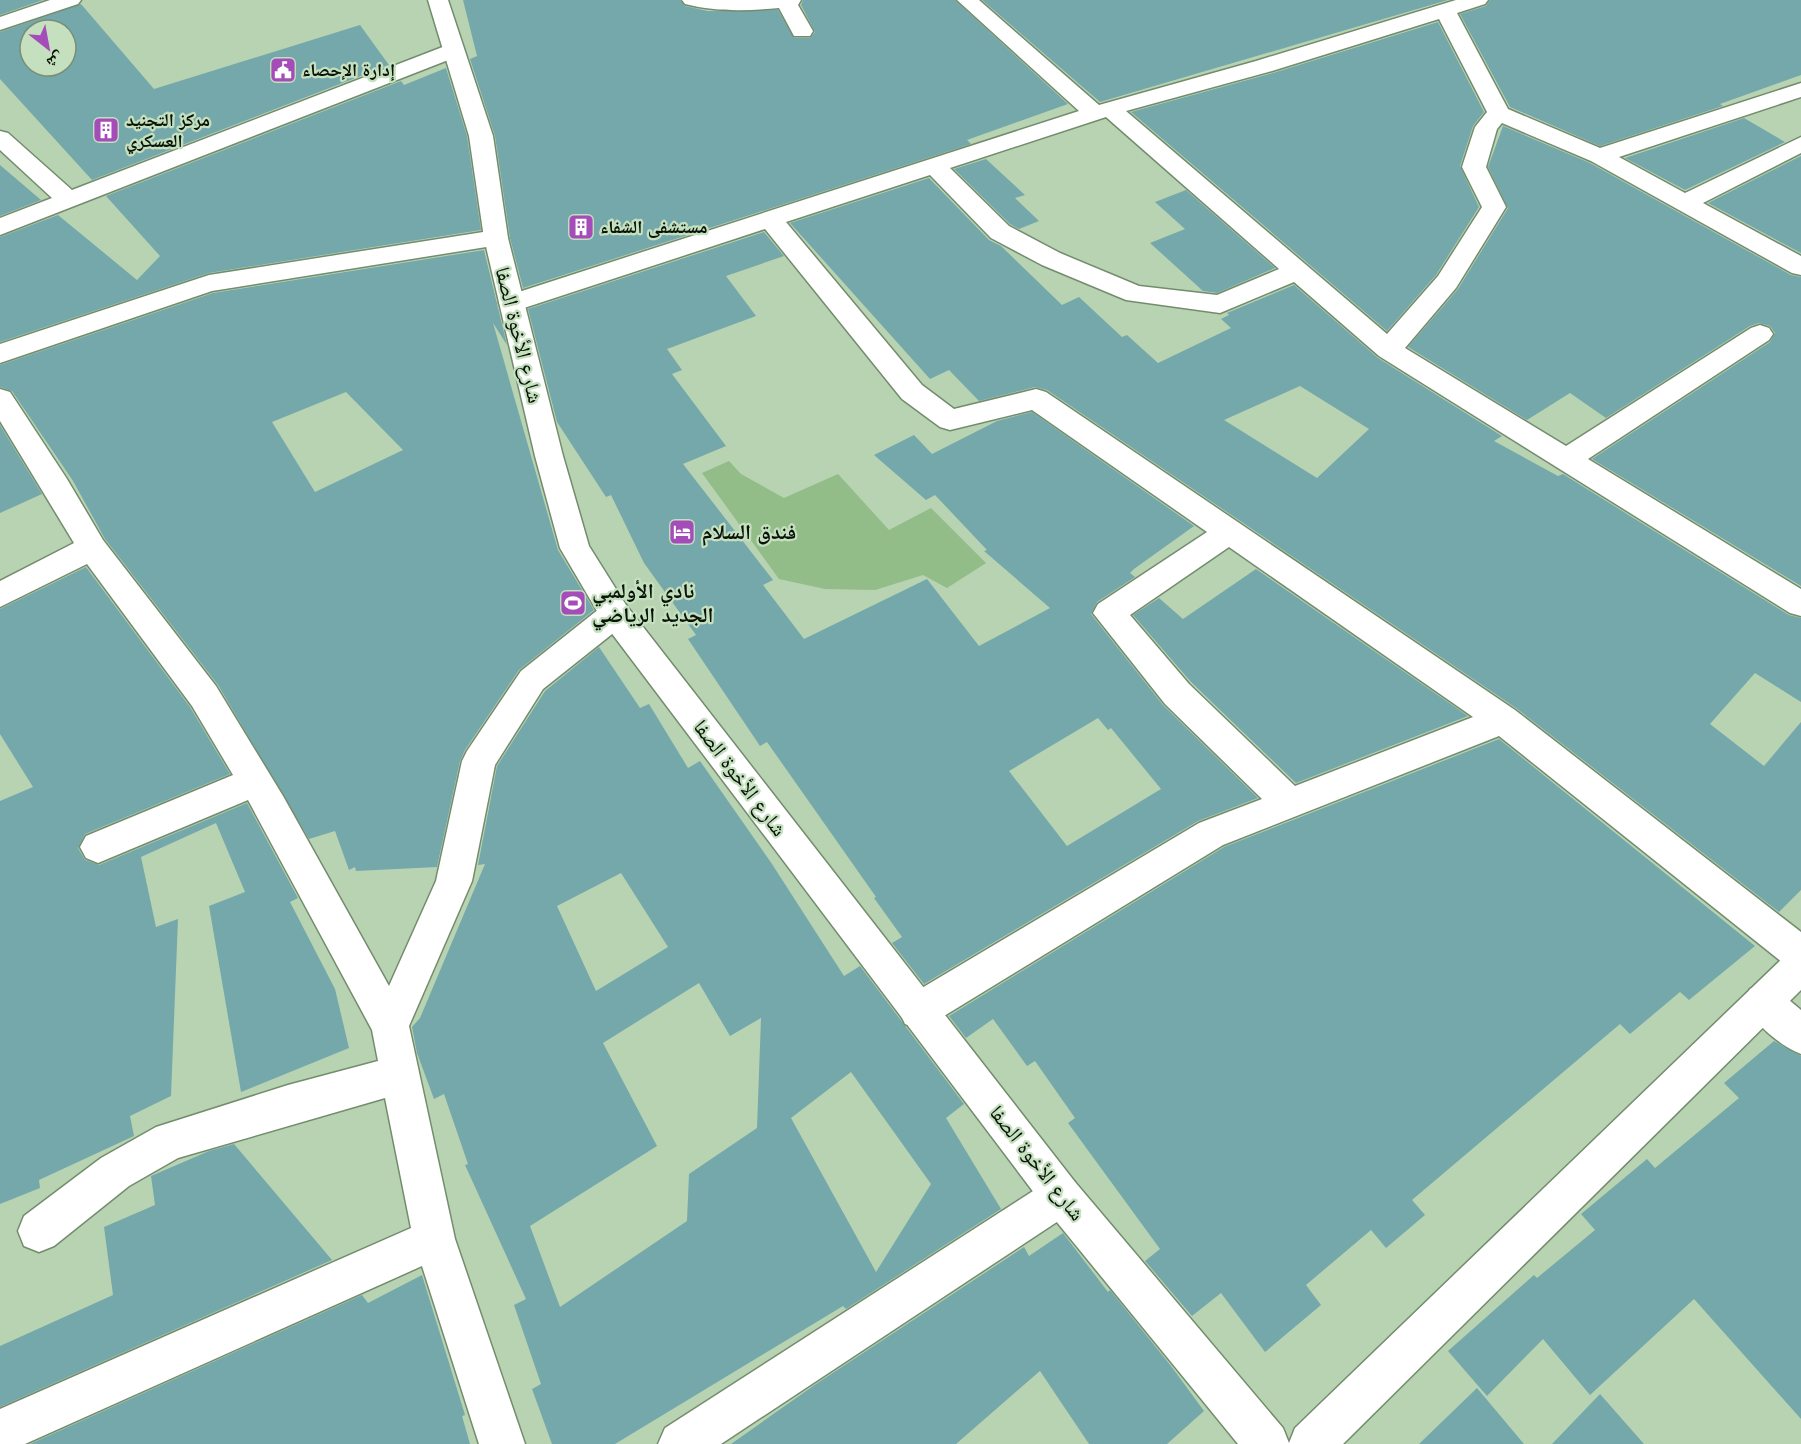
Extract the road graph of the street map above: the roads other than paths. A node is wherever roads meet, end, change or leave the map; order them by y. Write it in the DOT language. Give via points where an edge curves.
graph roads {
  1 [pos="71,0"];
  2 [pos="438,0"];
  3 [pos="692,0"];
  4 [pos="967,0"];
  5 [pos="1478,0"];
  6 [pos="789,1"];
  7 [pos="1445,10"];
  8 [pos="0,24"];
  9 [pos="802,31"];
  10 [pos="453,50"];
  11 [pos="1801,90"];
  12 [pos="1778,98"];
  13 [pos="1801,110"];
  14 [pos="1103,111"];
  15 [pos="1498,113"];
  16 [pos="0,138"];
  17 [pos="1801,144"];
  18 [pos="1599,156"];
  19 [pos="935,166"];
  20 [pos="68,200"];
  21 [pos="1685,203"];
  22 [pos="771,220"];
  23 [pos="0,227"];
  24 [pos="496,238"];
  25 [pos="1801,267"];
  26 [pos="1297,271"];
  27 [pos="512,303"];
  28 [pos="1760,334"];
  29 [pos="1388,350"];
  30 [pos="0,354"];
  31 [pos="0,399"];
  32 [pos="1565,460"];
  33 [pos="1230,531"];
  34 [pos="92,548"];
  35 [pos="0,595"];
  36 [pos="1801,604"];
  37 [pos="615,614"];
  38 [pos="1503,720"];
  39 [pos="255,781"];
  40 [pos="1288,803"];
  41 [pos="98,848"];
  42 [pos="1801,955"];
  43 [pos="1801,965"];
  44 [pos="1763,1002"];
  45 [pos="918,1011"];
  46 [pos="390,1026"];
  47 [pos="1801,1035"];
  48 [pos="400,1075"];
  49 [pos="1061,1196"];
  50 [pos="39,1231"];
  51 [pos="434,1239"];
  52 [pos="0,1432"];
  53 [pos="501,1444"];
  54 [pos="681,1444"];
  55 [pos="1267,1444"];
  56 [pos="1311,1444"];
  1 -- 8 [label="street"];
  2 -- 10 [label="street, شارع الأخوة الصفا"];
  3 -- 6 [label="street" via="736,6"];
  4 -- 14 [label="street"];
  5 -- 7 [label="street"];
  6 -- 9 [label="street"];
  7 -- 14 [label="street"];
  7 -- 15 [label="street"];
  10 -- 20 [label="street"];
  10 -- 24 [label="street, شارع الأخوة الصفا" via="481,136"];
  11 -- 12 [label="street"];
  12 -- 13 [label="street"];
  12 -- 18 [label="street"];
  14 -- 19 [label="street"];
  14 -- 26 [label="street"];
  15 -- 18 [label="street"];
  15 -- 29 [label="street" via="1486,127 1474,167 1494,207 1447,282"];
  16 -- 20 [label="street"];
  17 -- 21 [label="street"];
  18 -- 21 [label="street"];
  19 -- 22 [label="street"];
  19 -- 26 [label="street" via="1000,232 1051,259 1135,294 1220,304"];
  20 -- 23 [label="street"];
  21 -- 25 [label="street"];
  22 -- 27 [label="street"];
  22 -- 33 [label="street" via="912,392 950,420 1036,399"];
  24 -- 27 [label="street, شارع الأخوة الصفا"];
  24 -- 30 [label="street" via="209,283"];
  26 -- 29 [label="street"];
  27 -- 37 [label="street, شارع الأخوة الصفا" via="575,548"];
  28 -- 32 [label="street"];
  29 -- 32 [label="street"];
  31 -- 34 [label="street"];
  32 -- 36 [label="street"];
  33 -- 38 [label="street"];
  33 -- 40 [label="street" via="1109,612 1178,694"];
  34 -- 35 [label="street"];
  34 -- 39 [label="street" via="204,696"];
  37 -- 45 [label="street, شارع الأخوة الصفا"];
  37 -- 46 [label="street" via="532,680 479,761 454,881"];
  38 -- 40 [label="street"];
  38 -- 42 [label="street"];
  39 -- 41 [label="street"];
  39 -- 46 [label="street"];
  40 -- 45 [label="street" via="1211,834"];
  43 -- 44 [label="street"];
  44 -- 47 [label="street"];
  44 -- 56 [label="street"];
  45 -- 49 [label="street, شارع الأخوة الصفا"];
  46 -- 48 [label="street"];
  48 -- 50 [label="street" via="170,1141 115,1172"];
  48 -- 51 [label="street"];
  49 -- 54 [label="street"];
  49 -- 55 [label="street, شارع الأخوة الصفا"];
  51 -- 52 [label="street"];
  51 -- 53 [label="street"];
}
